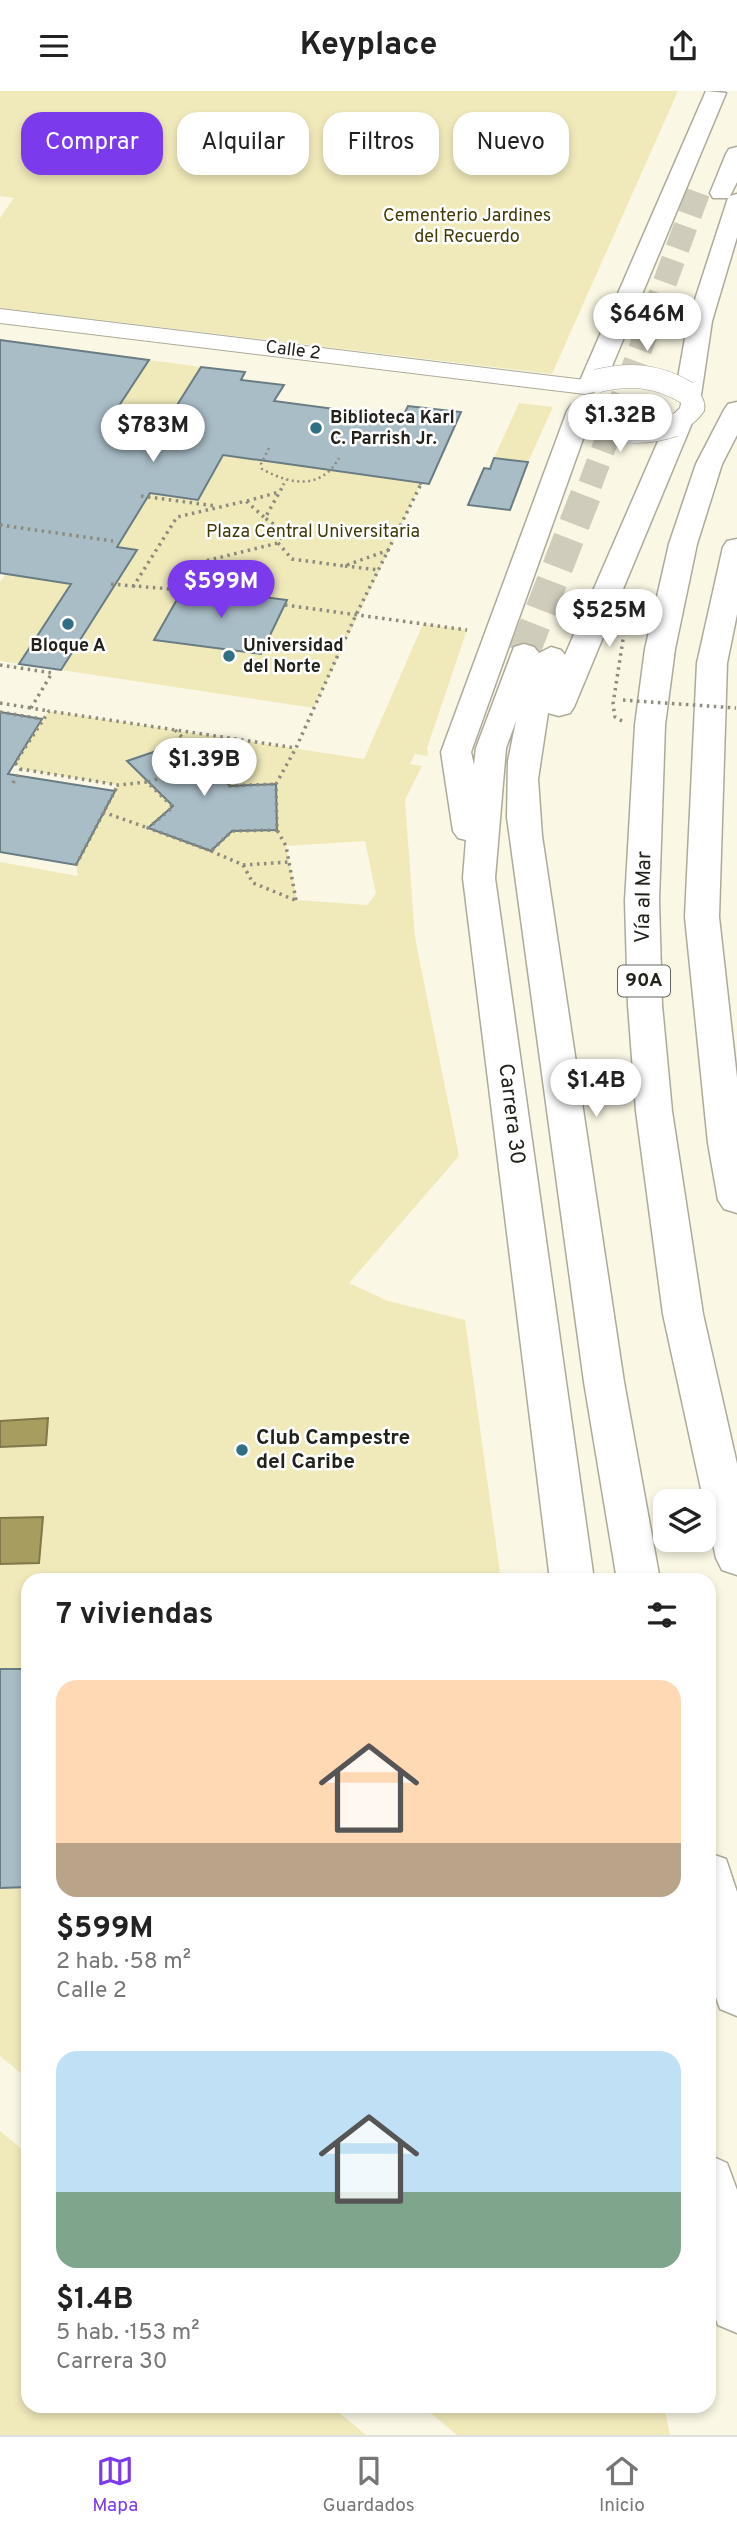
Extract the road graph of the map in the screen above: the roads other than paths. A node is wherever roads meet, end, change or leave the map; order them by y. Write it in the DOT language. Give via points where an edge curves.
graph roads {
  1 [pos="715,92"];
  2 [pos="719,139"];
  3 [pos="737,154"];
  4 [pos="729,197"];
  5 [pos="0,316"];
  6 [pos="0,327"];
  7 [pos="338,362"];
  8 [pos="586,392"];
  9 [pos="688,394"];
  10 [pos="737,410"];
  11 [pos="677,424"];
  12 [pos="737,547"];
  13 [pos="531,874"];
  14 [pos="479,878"];
  15 [pos="737,1200"];
  16 [pos="737,1558"];
  17 [pos="571,1573"];
  18 [pos="638,1573"];
  19 [pos="716,1904"];
  20 [pos="737,1993"];
  21 [pos="716,2212"];
  22 [pos="737,2306"];
  1 -- 2 [label="main road" via="723,113"];
  1 -- 8 [label="main road"];
  3 -- 4 [label="main road"];
  4 -- 9 [label="main road" via="697,325"];
  5 -- 7 [label="street, Calle 2"];
  6 -- 7 [label="street, Calle 2"];
  7 -- 8 [label="street, Calle 2"];
  8 -- 9 [label="street, bridge" via="626,375 662,379"];
  8 -- 11 [label="street, bridge" via="600,425 649,432"];
  8 -- 14 [label="main road" via="456,752"];
  9 -- 11 [label="street" via="692,411"];
  10 -- 16 [label="main road, Vía al Mar / 90A" via="709,464 683,544 660,649 650,725 642,901 654,1111 683,1314"];
  11 -- 13 [label="main road" via="550,734 537,783"];
  12 -- 15 [label="main road" via="712,663 702,917 726,1143"];
  13 -- 14 [label="main road, Carrera 30" via="522,797 538,654 491,748"];
  13 -- 18 [label="main road, Carrera 30" via="604,1382"];
  14 -- 17 [label="main road, Carrera 30"];
  19 -- 20 [label="main road"];
  21 -- 22 [label="main road"];
}
